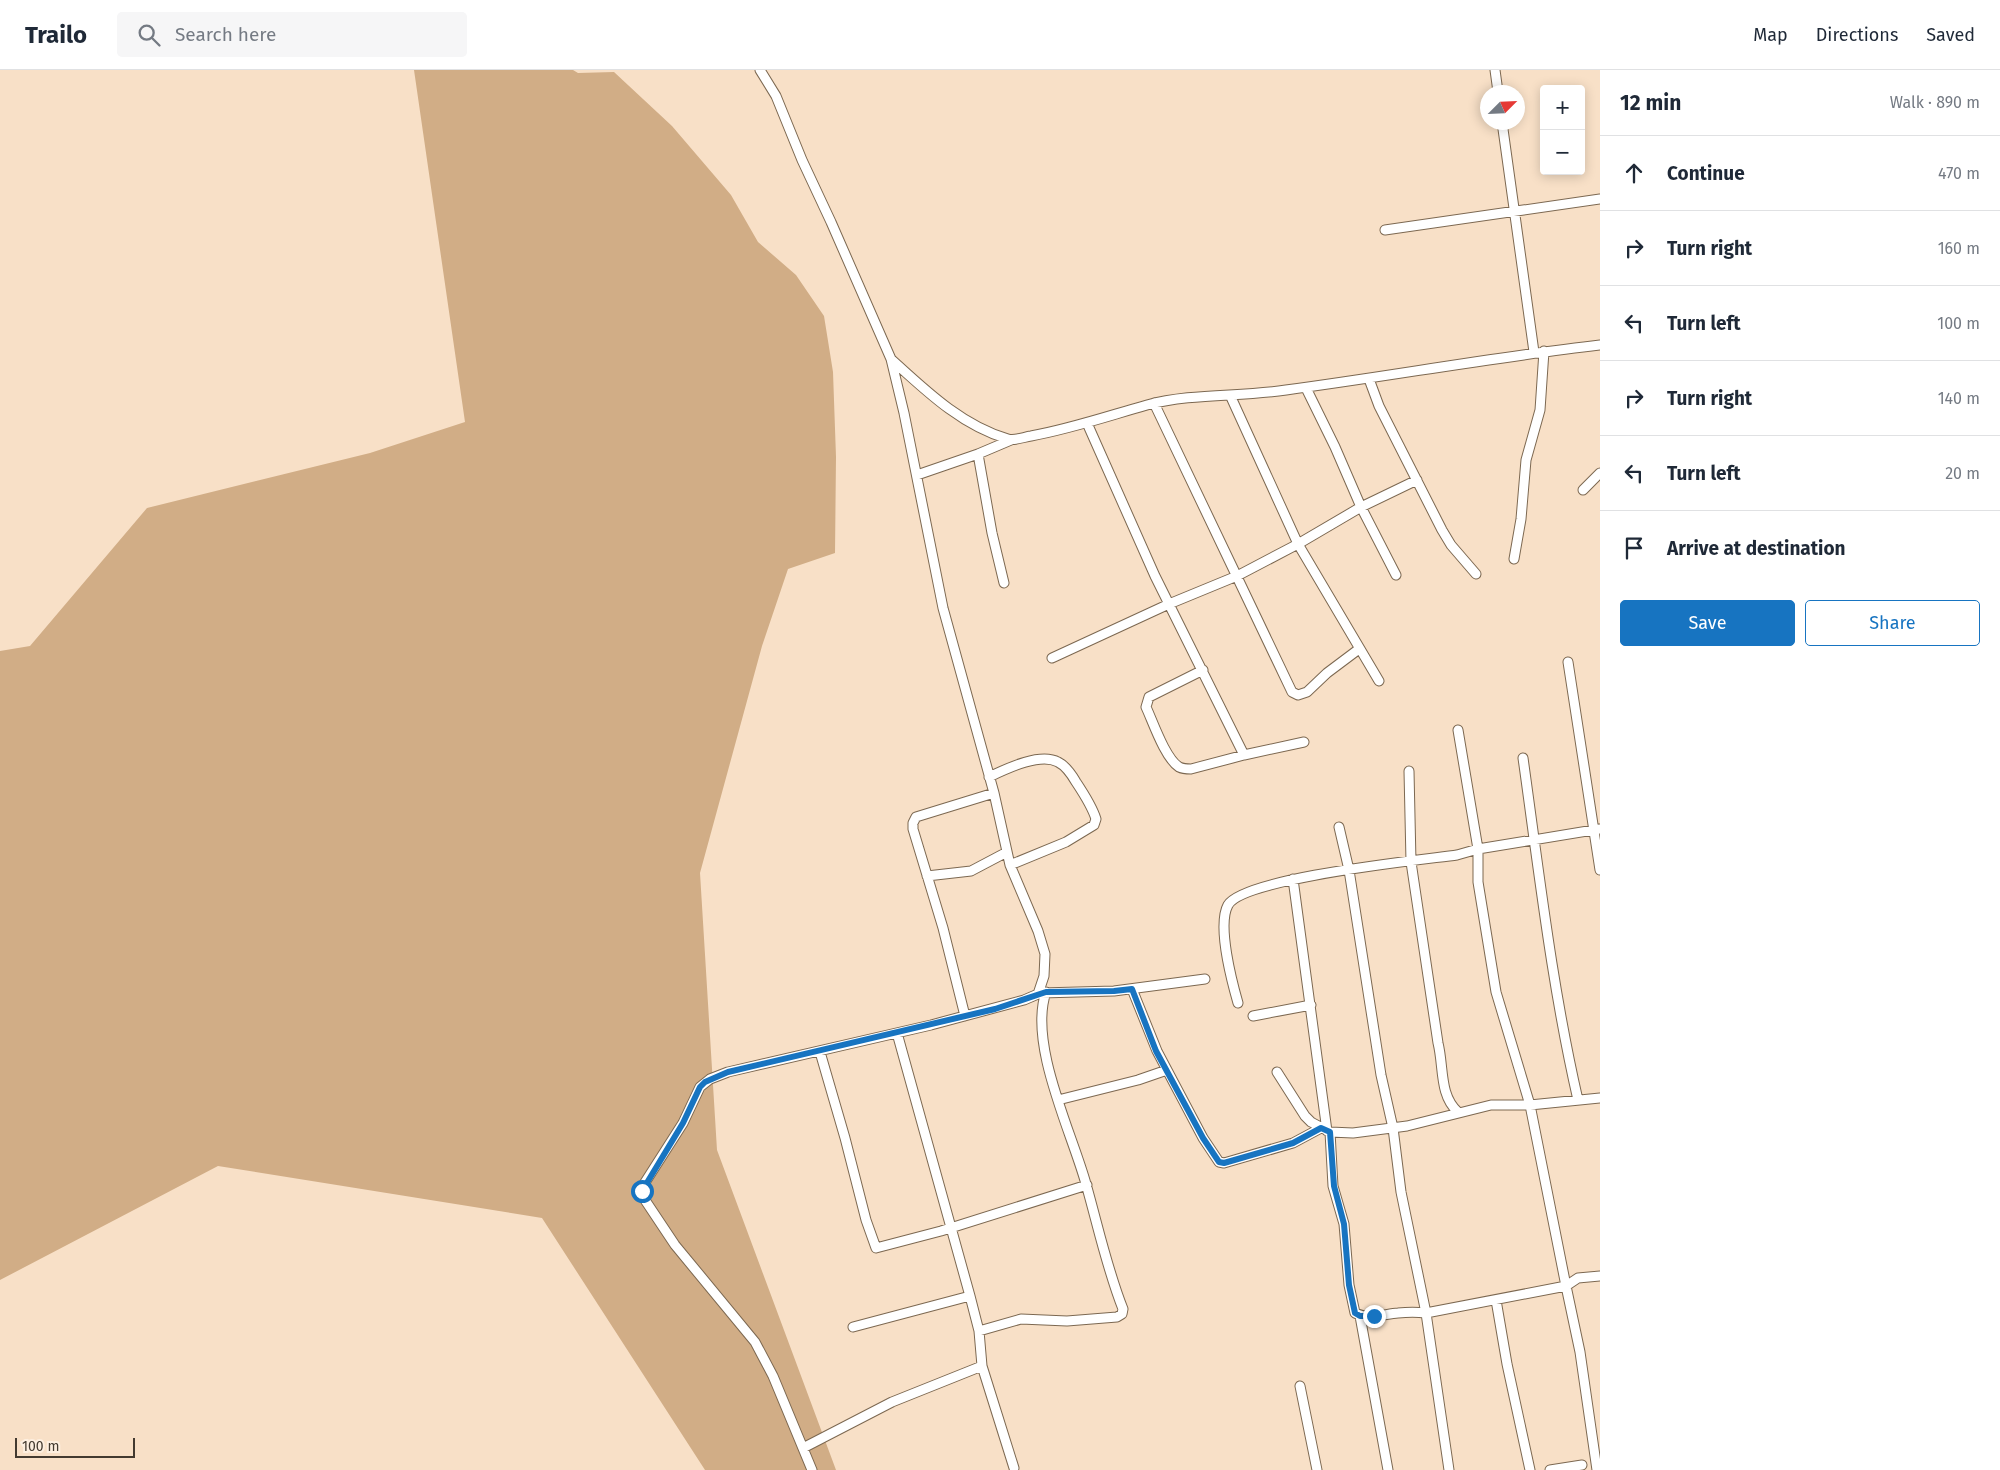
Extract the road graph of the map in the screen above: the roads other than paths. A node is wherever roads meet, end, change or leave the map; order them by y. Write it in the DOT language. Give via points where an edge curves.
graph roads {
  1 [pos="760,70"];
  2 [pos="1495,70"];
  3 [pos="1497,85"];
  4 [pos="1503,130"];
  5 [pos="1600,199"];
  6 [pos="1514,211"];
  7 [pos="1385,230"];
  8 [pos="1600,345"];
  9 [pos="1544,351"];
  10 [pos="1534,352"];
  11 [pos="891,359"];
  12 [pos="1369,379"];
  13 [pos="1306,388"];
  14 [pos="1230,395"];
  15 [pos="1154,403"];
  16 [pos="1087,424"];
  17 [pos="1010,440"];
  18 [pos="978,454"];
  19 [pos="1600,473"];
  20 [pos="917,475"];
  21 [pos="1417,480"];
  22 [pos="1582,490"];
  23 [pos="1361,507"];
  24 [pos="1298,544"];
  25 [pos="1514,559"];
  26 [pos="1396,574"];
  27 [pos="1476,574"];
  28 [pos="1237,576"];
  29 [pos="1004,583"];
  30 [pos="1169,604"];
  31 [pos="1359,649"];
  32 [pos="1052,658"];
  33 [pos="1568,662"];
  34 [pos="1203,670"];
  35 [pos="1379,681"];
  36 [pos="1458,730"];
  37 [pos="1304,742"];
  38 [pos="1244,755"];
  39 [pos="1523,758"];
  40 [pos="1408,772"];
  41 [pos="989,777"];
  42 [pos="994,793"];
  43 [pos="1339,827"];
  44 [pos="1597,829"];
  45 [pos="1534,839"];
  46 [pos="1478,849"];
  47 [pos="1007,852"];
  48 [pos="1411,862"];
  49 [pos="1010,865"];
  50 [pos="1349,870"];
  51 [pos="1600,870"];
  52 [pos="927,876"];
  53 [pos="1294,879"];
  54 [pos="1205,978"];
  55 [pos="1132,989"];
  56 [pos="1042,993"];
  57 [pos="1238,1003"];
  58 [pos="1310,1005"];
  59 [pos="964,1016"];
  60 [pos="1253,1016"];
  61 [pos="897,1033"];
  62 [pos="820,1052"];
  63 [pos="1167,1070"];
  64 [pos="1277,1072"];
  65 [pos="1600,1098"];
  66 [pos="1058,1100"];
  67 [pos="1578,1100"];
  68 [pos="1530,1105"];
  69 [pos="1458,1112"];
  70 [pos="1393,1128"];
  71 [pos="1326,1130"];
  72 [pos="1086,1185"];
  73 [pos="950,1228"];
  74 [pos="1600,1276"];
  75 [pos="1566,1286"];
  76 [pos="970,1296"];
  77 [pos="1496,1300"];
  78 [pos="1426,1313"];
  79 [pos="1360,1316"];
  80 [pos="853,1326"];
  81 [pos="979,1331"];
  82 [pos="982,1366"];
  83 [pos="1300,1386"];
  84 [pos="803,1448"];
  85 [pos="1582,1465"];
  86 [pos="1014,1468"];
  87 [pos="1598,1469"];
  88 [pos="812,1470"];
  89 [pos="1318,1470"];
  90 [pos="1388,1470"];
  91 [pos="1449,1470"];
  92 [pos="1530,1470"];
  93 [pos="1550,1470"];
  1 -- 11 [label="street" via="776,96"];
  2 -- 3 [label="street"];
  4 -- 6 [label="street"];
  5 -- 6 [label="street"];
  6 -- 7 [label="street"];
  6 -- 10 [label="street"];
  8 -- 9 [label="street"];
  9 -- 10 [label="street"];
  9 -- 25 [label="street" via="1540,410 1526,460"];
  10 -- 12 [label="street"];
  11 -- 17 [label="street" via="955,413"];
  11 -- 20 [label="street"];
  12 -- 13 [label="street"];
  12 -- 21 [label="street" via="1379,406"];
  13 -- 14 [label="street"];
  13 -- 23 [label="street"];
  14 -- 15 [label="street"];
  14 -- 24 [label="street"];
  15 -- 16 [label="street"];
  15 -- 28 [label="street"];
  16 -- 17 [label="street"];
  16 -- 30 [label="street"];
  17 -- 18 [label="street"];
  18 -- 20 [label="street"];
  18 -- 29 [label="street"];
  19 -- 22 [label="street"];
  20 -- 41 [label="street" via="943,608"];
  21 -- 23 [label="street"];
  21 -- 27 [label="street" via="1451,544"];
  23 -- 24 [label="street"];
  23 -- 26 [label="street"];
  24 -- 28 [label="street"];
  24 -- 31 [label="street"];
  28 -- 30 [label="street"];
  28 -- 31 [label="street" via="1292,692 1298,695 1308,692"];
  30 -- 32 [label="street"];
  30 -- 34 [label="street"];
  31 -- 35 [label="street"];
  33 -- 44 [label="street"];
  34 -- 38 [label="street"];
  34 -- 38 [label="street" via="1149,697 1146,707 1167,752 1183,769"];
  36 -- 46 [label="street"];
  37 -- 38 [label="street"];
  39 -- 45 [label="street"];
  40 -- 48 [label="street"];
  41 -- 42 [label="street"];
  41 -- 49 [label="street" via="1013,766 1051,759 1072,775 1096,820 1094,825 1066,842"];
  42 -- 47 [label="street"];
  42 -- 52 [label="street" via="916,817 912,829"];
  43 -- 50 [label="street"];
  44 -- 45 [label="street"];
  44 -- 51 [label="street"];
  45 -- 46 [label="street"];
  45 -- 67 [label="street" via="1556,998"];
  46 -- 48 [label="street"];
  46 -- 68 [label="street" via="1478,882 1496,992"];
  47 -- 49 [label="street"];
  47 -- 52 [label="street" via="971,871"];
  48 -- 50 [label="street"];
  48 -- 69 [label="street" via="1445,1093 1450,1106"];
  49 -- 56 [label="street" via="1045,954"];
  50 -- 53 [label="street"];
  50 -- 70 [label="street" via="1381,1076"];
  52 -- 59 [label="street"];
  53 -- 57 [label="street" via="1258,888 1230,902 1227,907 1227,957"];
  53 -- 58 [label="street"];
  54 -- 55 [label="street"];
  55 -- 56 [label="street"];
  55 -- 63 [label="street" via="1156,1051"];
  56 -- 59 [label="street"];
  56 -- 66 [label="street" via="1044,1044"];
  58 -- 60 [label="street"];
  58 -- 71 [label="street"];
  59 -- 61 [label="street"];
  61 -- 62 [label="street"];
  61 -- 73 [label="street"];
  62 -- 73 [label="street" via="874,1246 878,1248"];
  62 -- 84 [label="street" via="728,1072 705,1082 642,1191 646,1204 675,1245 755,1342"];
  63 -- 66 [label="street"];
  63 -- 71 [label="street" via="1219,1162 1293,1143"];
  64 -- 71 [label="street" via="1306,1116"];
  65 -- 67 [label="street"];
  66 -- 72 [label="street"];
  67 -- 68 [label="street"];
  68 -- 69 [label="street" via="1491,1105"];
  68 -- 75 [label="street"];
  69 -- 70 [label="street"];
  70 -- 71 [label="street" via="1353,1133"];
  70 -- 78 [label="street" via="1401,1192"];
  71 -- 79 [label="street" via="1334,1186 1344,1224 1349,1285 1355,1313"];
  72 -- 73 [label="street"];
  72 -- 81 [label="street" via="1122,1314 1092,1320 1013,1320"];
  73 -- 76 [label="street"];
  74 -- 75 [label="street" via="1578,1278"];
  75 -- 77 [label="street"];
  75 -- 87 [label="street"];
  76 -- 80 [label="street"];
  76 -- 81 [label="street"];
  77 -- 78 [label="street"];
  77 -- 92 [label="street"];
  78 -- 79 [label="street"];
  78 -- 91 [label="street"];
  79 -- 90 [label="street"];
  81 -- 82 [label="street"];
  82 -- 84 [label="street" via="892,1402"];
  82 -- 86 [label="street"];
  83 -- 89 [label="street"];
  84 -- 88 [label="street"];
  85 -- 93 [label="street"];
}
